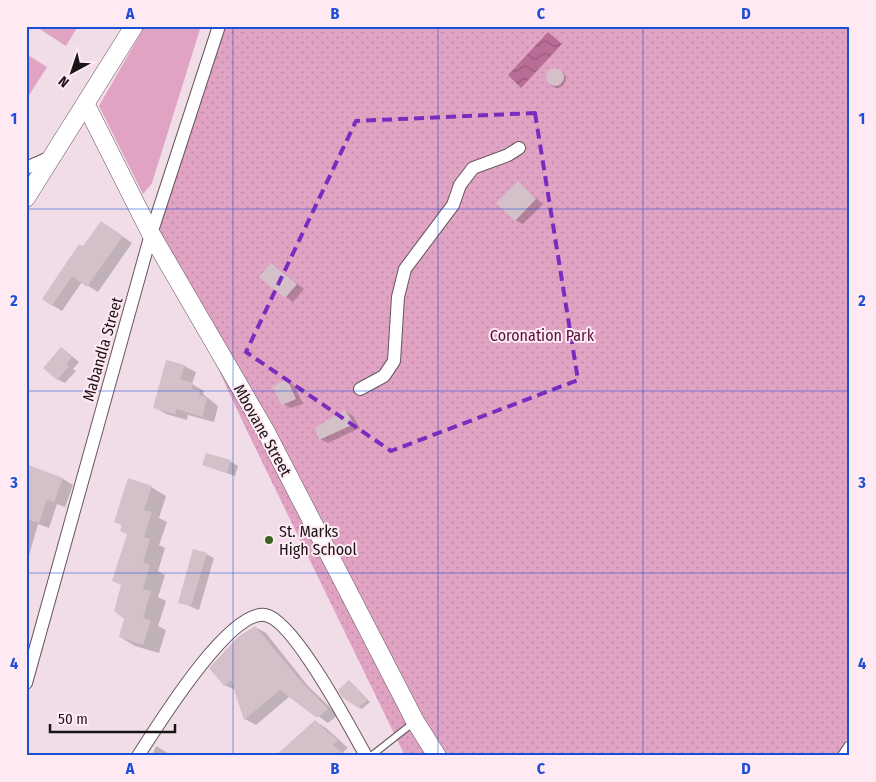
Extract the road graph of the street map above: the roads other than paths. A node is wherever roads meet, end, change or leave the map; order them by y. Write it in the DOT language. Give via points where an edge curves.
graph roads {
  1 [pos="134,26"];
  2 [pos="219,26"];
  3 [pos="86,105"];
  4 [pos="519,148"];
  5 [pos="53,157"];
  6 [pos="26,168"];
  7 [pos="26,198"];
  8 [pos="151,234"];
  9 [pos="360,389"];
  10 [pos="26,683"];
  11 [pos="415,721"];
  12 [pos="850,747"];
  13 [pos="138,756"];
  14 [pos="366,756"];
  15 [pos="371,756"];
  16 [pos="437,756"];
  17 [pos="844,756"];
  1 -- 3 [label="street"];
  2 -- 8 [label="street, Mabandla Street"];
  3 -- 5 [label="street"];
  3 -- 8 [label="street, Mbovane Street"];
  4 -- 9 [label="street" via="473,168 460,185 453,205 405,269 398,297 394,361 384,376"];
  5 -- 6 [label="street"];
  5 -- 7 [label="street"];
  8 -- 10 [label="street, Mabandla Street"];
  8 -- 11 [label="street, Mbovane Street" via="266,432"];
  11 -- 15 [label="lane"];
  11 -- 16 [label="street, Mbovane Street"];
  12 -- 17 [label="street"];
  13 -- 14 [label="street" via="202,662 236,627 265,615 276,620 297,641"];
}
